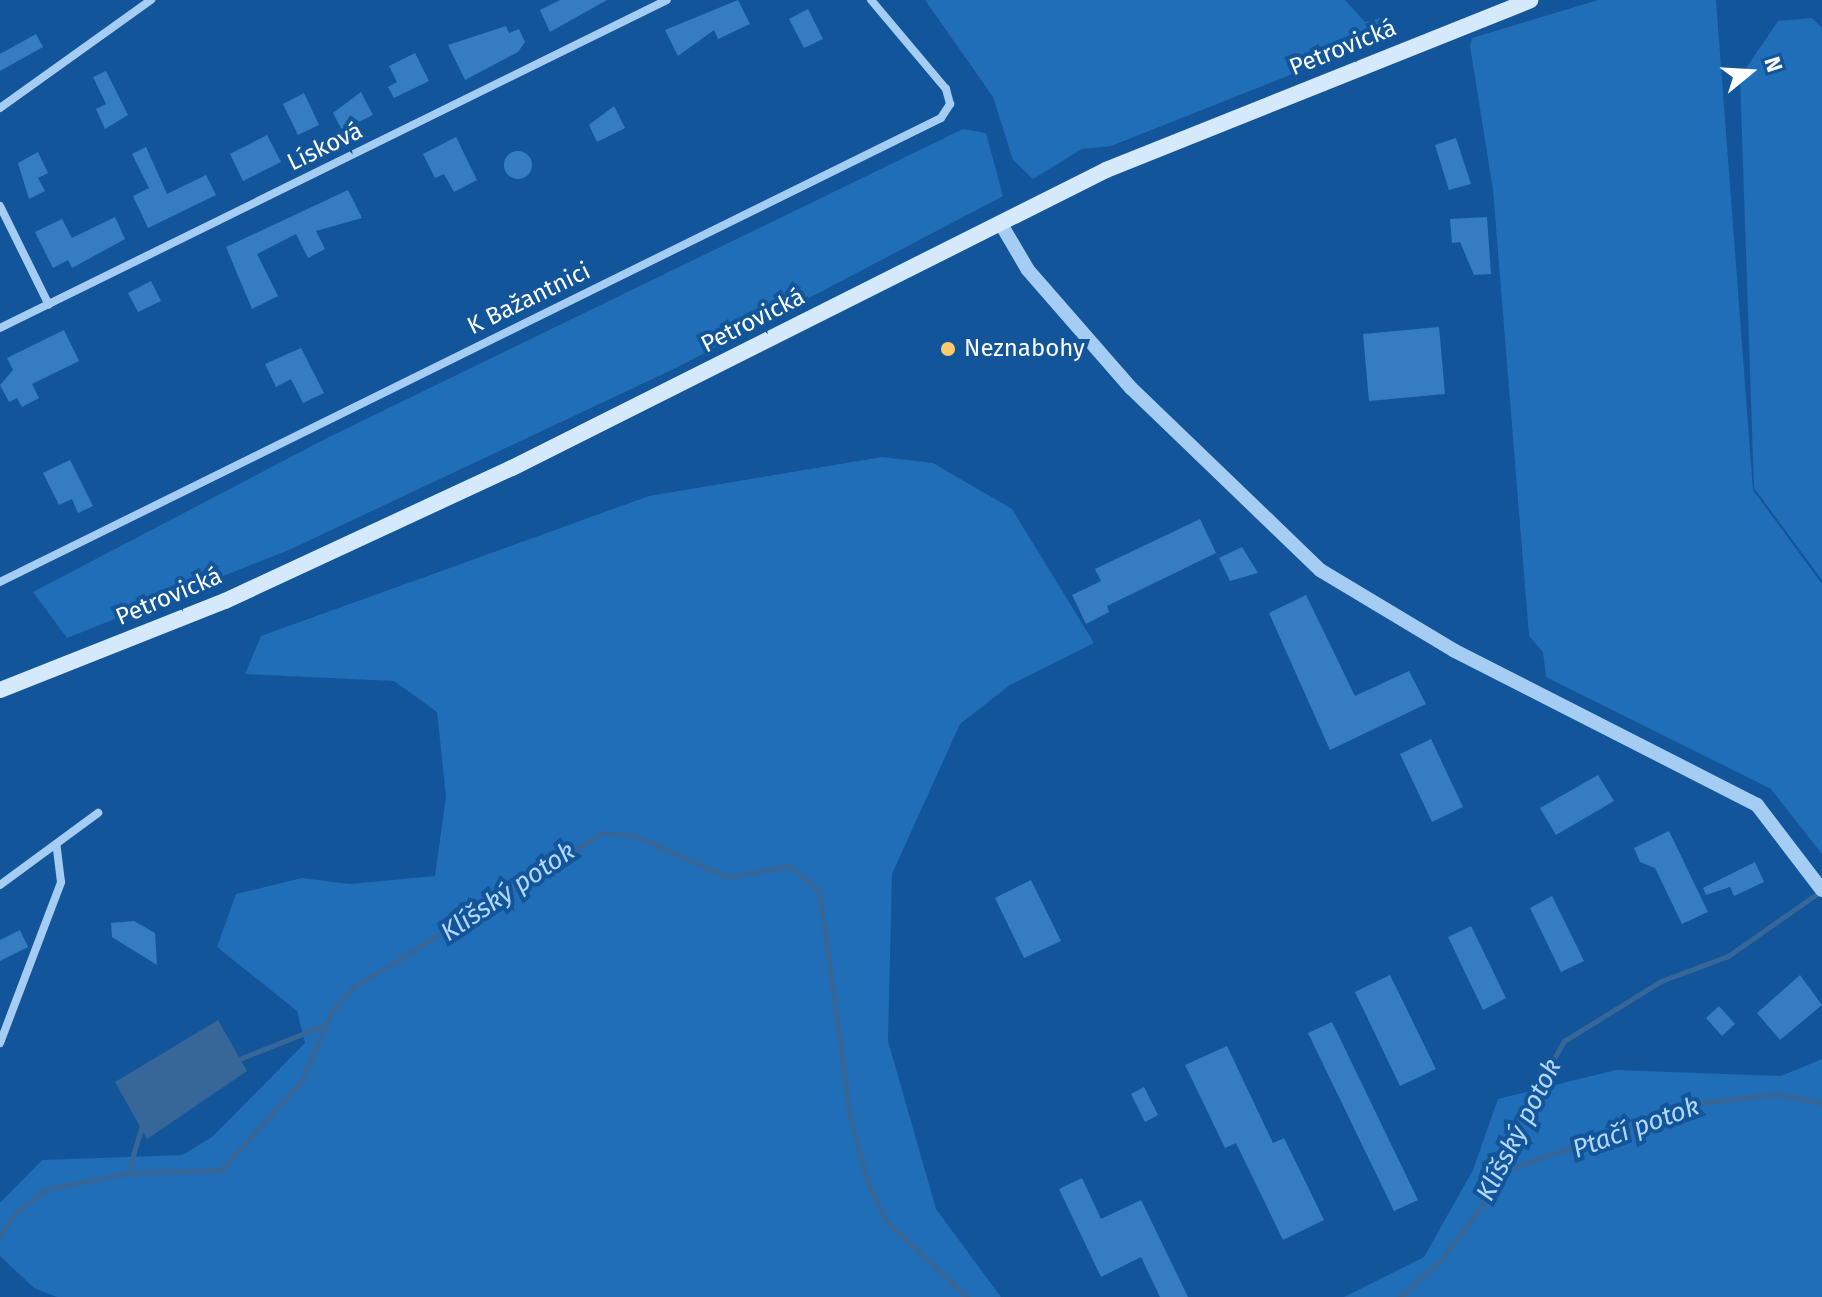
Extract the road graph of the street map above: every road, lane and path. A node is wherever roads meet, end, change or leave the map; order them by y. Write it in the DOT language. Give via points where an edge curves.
graph roads {
  1 [pos="151,0"];
  2 [pos="667,0"];
  3 [pos="871,0"];
  4 [pos="1530,0"];
  5 [pos="0,108"];
  6 [pos="0,206"];
  7 [pos="1001,224"];
  8 [pos="49,305"];
  9 [pos="0,328"];
  10 [pos="0,582"];
  11 [pos="0,690"];
  12 [pos="98,813"];
  13 [pos="56,844"];
  14 [pos="0,885"];
  15 [pos="1822,890"];
  16 [pos="0,1043"];
  1 -- 5 [label="street"];
  2 -- 8 [label="street, Lísková"];
  3 -- 10 [label="street, K Bažantnici" via="946,89 950,104 941,118"];
  4 -- 7 [label="main road, Petrovická" via="1106,170"];
  6 -- 8 [label="street"];
  7 -- 11 [label="main road, Petrovická" via="398,521"];
  7 -- 15 [label="street" via="1028,270 1131,388 1320,570 1455,651 1757,805"];
  8 -- 9 [label="street, Lísková"];
  12 -- 13 [label="street"];
  13 -- 14 [label="street"];
  13 -- 16 [label="street" via="61,882"];
}
